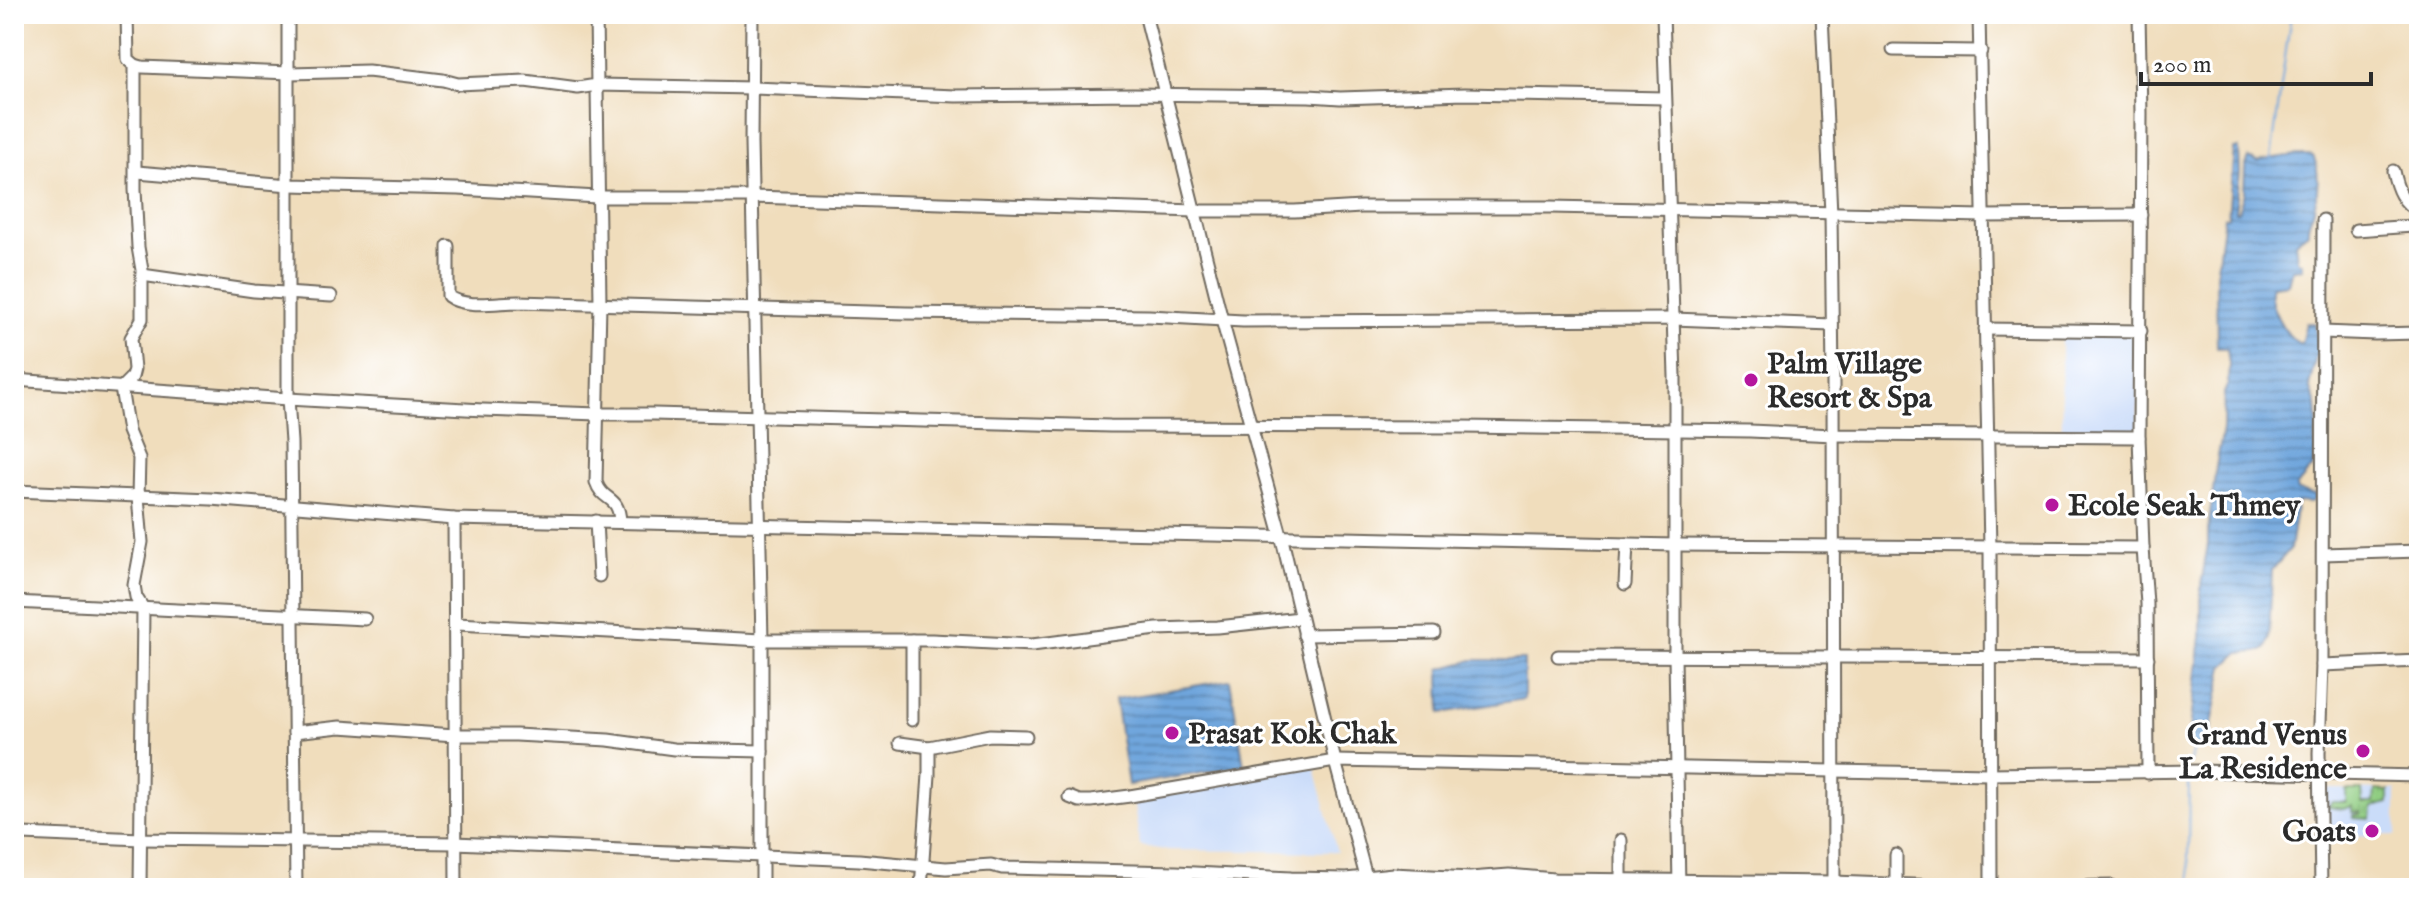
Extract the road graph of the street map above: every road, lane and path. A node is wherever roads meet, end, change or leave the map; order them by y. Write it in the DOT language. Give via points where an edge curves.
graph roads {
  1 [pos="127,14"];
  2 [pos="288,14"];
  3 [pos="596,14"];
  4 [pos="752,14"];
  5 [pos="1145,14"];
  6 [pos="1663,14"];
  7 [pos="1822,14"];
  8 [pos="1979,14"];
  9 [pos="2139,14"];
  10 [pos="1893,50"];
  11 [pos="1981,51"];
  12 [pos="135,65"];
  13 [pos="290,73"];
  14 [pos="597,85"];
  15 [pos="753,88"];
  16 [pos="1166,95"];
  17 [pos="1665,98"];
  18 [pos="2393,171"];
  19 [pos="137,172"];
  20 [pos="290,185"];
  21 [pos="597,197"];
  22 [pos="753,197"];
  23 [pos="1668,210"];
  24 [pos="1196,211"];
  25 [pos="2419,212"];
  26 [pos="1831,214"];
  27 [pos="2141,215"];
  28 [pos="1984,216"];
  29 [pos="2323,220"];
  30 [pos="2419,222"];
  31 [pos="2356,230"];
  32 [pos="448,246"];
  33 [pos="142,275"];
  34 [pos="289,294"];
  35 [pos="331,296"];
  36 [pos="600,304"];
  37 [pos="755,308"];
  38 [pos="1673,319"];
  39 [pos="1222,320"];
  40 [pos="1832,325"];
  41 [pos="1985,329"];
  42 [pos="2141,331"];
  43 [pos="2323,332"];
  44 [pos="2419,333"];
  45 [pos="14,380"];
  46 [pos="121,388"];
  47 [pos="288,399"];
  48 [pos="598,414"];
  49 [pos="757,417"];
  50 [pos="1253,427"];
  51 [pos="1674,431"];
  52 [pos="1834,435"];
  53 [pos="1986,437"];
  54 [pos="2139,437"];
  55 [pos="14,491"];
  56 [pos="138,497"];
  57 [pos="290,506"];
  58 [pos="454,519"];
  59 [pos="596,521"];
  60 [pos="620,522"];
  61 [pos="760,527"];
  62 [pos="1281,535"];
  63 [pos="1627,544"];
  64 [pos="1675,545"];
  65 [pos="1834,545"];
  66 [pos="1990,548"];
  67 [pos="2143,548"];
  68 [pos="2419,551"];
  69 [pos="2323,554"];
  70 [pos="599,576"];
  71 [pos="1625,584"];
  72 [pos="14,602"];
  73 [pos="143,608"];
  74 [pos="292,615"];
  75 [pos="1300,618"];
  76 [pos="365,619"];
  77 [pos="457,624"];
  78 [pos="1434,633"];
  79 [pos="1304,635"];
  80 [pos="762,640"];
  81 [pos="912,640"];
  82 [pos="1558,656"];
  83 [pos="1675,656"];
  84 [pos="1834,657"];
  85 [pos="1989,657"];
  86 [pos="2148,658"];
  87 [pos="2419,661"];
  88 [pos="2322,665"];
  89 [pos="912,720"];
  90 [pos="294,732"];
  91 [pos="455,735"];
  92 [pos="1026,736"];
  93 [pos="900,743"];
  94 [pos="929,747"];
  95 [pos="762,751"];
  96 [pos="1329,762"];
  97 [pos="1677,767"];
  98 [pos="1833,770"];
  99 [pos="2148,773"];
  100 [pos="1989,774"];
  101 [pos="2320,774"];
  102 [pos="2419,776"];
  103 [pos="1069,797"];
  104 [pos="23,834"];
  105 [pos="141,839"];
  106 [pos="295,840"];
  107 [pos="1621,840"];
  108 [pos="455,843"];
  109 [pos="762,855"];
  110 [pos="1896,855"];
  111 [pos="923,866"];
  112 [pos="1621,878"];
  113 [pos="1368,882"];
  114 [pos="1523,883"];
  115 [pos="1679,884"];
  116 [pos="1834,885"];
  117 [pos="1896,886"];
  118 [pos="2112,886"];
  119 [pos="140,888"];
  120 [pos="296,888"];
  121 [pos="456,888"];
  122 [pos="762,888"];
  123 [pos="921,888"];
  124 [pos="1991,888"];
  125 [pos="2321,888"];
  1 -- 12 [label="street" via="128,59"];
  2 -- 13 [label="street"];
  3 -- 14 [label="street"];
  4 -- 15 [label="street"];
  5 -- 16 [label="street"];
  6 -- 17 [label="street"];
  7 -- 26 [label="street"];
  8 -- 11 [label="street"];
  9 -- 27 [label="street"];
  10 -- 11 [label="street"];
  11 -- 28 [label="street"];
  12 -- 13 [label="street"];
  12 -- 19 [label="street"];
  13 -- 14 [label="street" via="359,71 458,84"];
  13 -- 20 [label="street"];
  14 -- 15 [label="street"];
  14 -- 21 [label="street"];
  15 -- 16 [label="street" via="956,96"];
  15 -- 22 [label="street"];
  16 -- 17 [label="street"];
  16 -- 24 [label="street"];
  17 -- 23 [label="street"];
  18 -- 25 [label="street" via="2397,191"];
  19 -- 20 [label="street"];
  19 -- 33 [label="street"];
  20 -- 21 [label="street"];
  20 -- 34 [label="street"];
  21 -- 22 [label="street"];
  21 -- 36 [label="street"];
  22 -- 24 [label="street"];
  22 -- 37 [label="street"];
  23 -- 24 [label="street"];
  23 -- 26 [label="street"];
  23 -- 38 [label="street"];
  24 -- 39 [label="street"];
  26 -- 28 [label="street"];
  26 -- 40 [label="street"];
  27 -- 28 [label="street"];
  27 -- 42 [label="street"];
  28 -- 41 [label="street"];
  29 -- 43 [label="street"];
  30 -- 31 [label="street"];
  32 -- 36 [label="street" via="448,296 458,302"];
  33 -- 34 [label="street"];
  33 -- 46 [label="street" via="142,319 131,338 133,374"];
  34 -- 35 [label="street"];
  34 -- 47 [label="street"];
  36 -- 37 [label="street"];
  36 -- 48 [label="street"];
  37 -- 39 [label="street"];
  37 -- 49 [label="street"];
  38 -- 39 [label="street"];
  38 -- 40 [label="street"];
  38 -- 51 [label="street"];
  39 -- 50 [label="street"];
  40 -- 52 [label="street"];
  41 -- 42 [label="street"];
  41 -- 53 [label="street"];
  42 -- 54 [label="street"];
  43 -- 44 [label="street"];
  43 -- 69 [label="street"];
  45 -- 46 [label="street"];
  46 -- 47 [label="street"];
  46 -- 56 [label="street" via="139,458"];
  47 -- 48 [label="street"];
  47 -- 57 [label="street"];
  48 -- 49 [label="street"];
  48 -- 60 [label="street" via="596,482 600,492 616,502"];
  49 -- 50 [label="street"];
  49 -- 61 [label="street"];
  50 -- 51 [label="street"];
  50 -- 62 [label="street"];
  51 -- 52 [label="street"];
  51 -- 64 [label="street"];
  52 -- 53 [label="street"];
  52 -- 65 [label="street"];
  53 -- 54 [label="street"];
  53 -- 66 [label="street"];
  54 -- 67 [label="street"];
  55 -- 56 [label="street"];
  56 -- 57 [label="street"];
  56 -- 73 [label="street" via="142,542 134,585"];
  57 -- 58 [label="street"];
  57 -- 74 [label="street"];
  58 -- 59 [label="street"];
  58 -- 77 [label="street"];
  59 -- 60 [label="street"];
  59 -- 70 [label="street"];
  60 -- 61 [label="street"];
  61 -- 62 [label="street"];
  61 -- 80 [label="street"];
  62 -- 63 [label="street"];
  62 -- 75 [label="street"];
  63 -- 64 [label="street"];
  63 -- 71 [label="street"];
  64 -- 65 [label="street"];
  64 -- 83 [label="street"];
  65 -- 66 [label="street"];
  65 -- 84 [label="street"];
  66 -- 67 [label="street"];
  66 -- 85 [label="street"];
  67 -- 86 [label="street"];
  68 -- 69 [label="street"];
  69 -- 88 [label="street"];
  72 -- 73 [label="street"];
  73 -- 74 [label="street"];
  73 -- 105 [label="street"];
  74 -- 76 [label="street"];
  74 -- 90 [label="street"];
  75 -- 79 [label="street"];
  75 -- 81 [label="street" via="1032,645"];
  77 -- 80 [label="street"];
  77 -- 91 [label="street"];
  78 -- 79 [label="street"];
  79 -- 96 [label="street"];
  80 -- 81 [label="street"];
  80 -- 95 [label="street"];
  81 -- 89 [label="street"];
  82 -- 83 [label="street"];
  83 -- 84 [label="street"];
  83 -- 97 [label="street"];
  84 -- 85 [label="street"];
  84 -- 98 [label="street"];
  85 -- 86 [label="street"];
  85 -- 100 [label="street"];
  86 -- 99 [label="street"];
  87 -- 88 [label="street"];
  88 -- 101 [label="street"];
  90 -- 91 [label="street" via="340,727"];
  90 -- 106 [label="street"];
  91 -- 95 [label="street"];
  91 -- 108 [label="street"];
  92 -- 94 [label="street" via="990,735"];
  93 -- 94 [label="street"];
  94 -- 111 [label="street"];
  95 -- 109 [label="street"];
  96 -- 97 [label="street"];
  96 -- 103 [label="street" via="1130,796 1079,801"];
  96 -- 113 [label="street"];
  97 -- 98 [label="street"];
  97 -- 115 [label="street"];
  98 -- 100 [label="street"];
  98 -- 116 [label="street"];
  99 -- 100 [label="street"];
  99 -- 101 [label="street"];
  100 -- 124 [label="street"];
  101 -- 102 [label="street"];
  101 -- 125 [label="street"];
  104 -- 105 [label="street"];
  105 -- 106 [label="street"];
  105 -- 119 [label="street"];
  106 -- 108 [label="street"];
  106 -- 120 [label="street"];
  107 -- 112 [label="street"];
  108 -- 109 [label="street"];
  108 -- 121 [label="street"];
  109 -- 111 [label="street"];
  109 -- 122 [label="street"];
  110 -- 117 [label="street"];
  111 -- 113 [label="street"];
  111 -- 123 [label="street"];
  112 -- 114 [label="street"];
  112 -- 115 [label="street"];
  113 -- 114 [label="street" via="1393,874 1509,875"];
  115 -- 116 [label="street"];
  116 -- 117 [label="street"];
  117 -- 124 [label="street"];
  118 -- 124 [label="street"];
}
